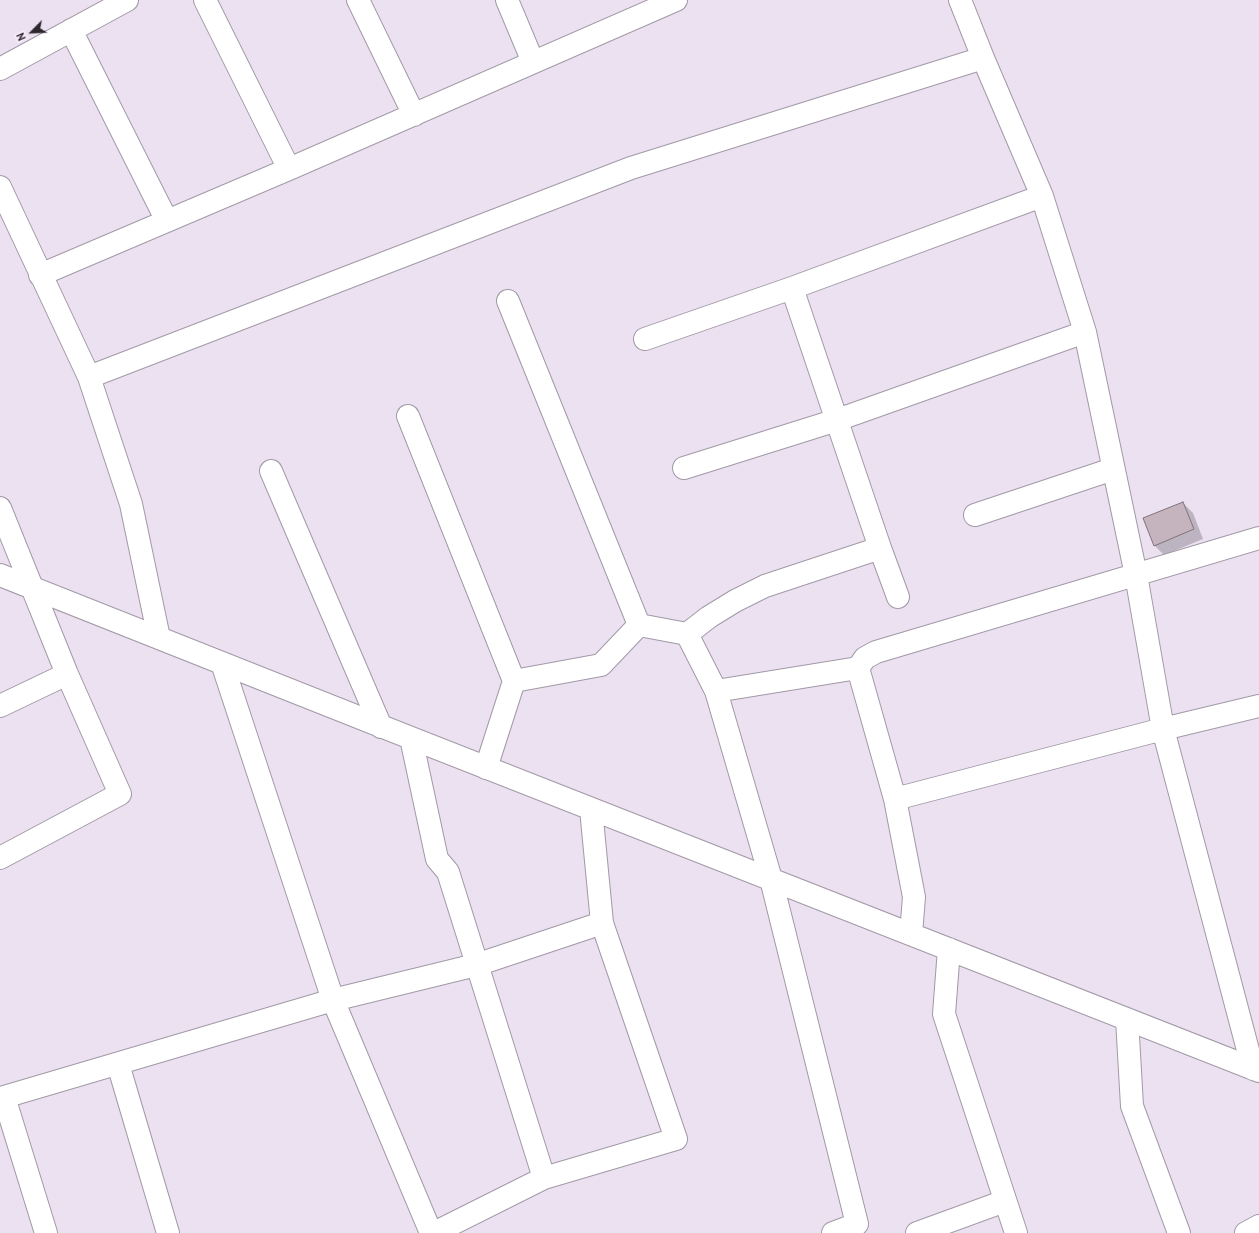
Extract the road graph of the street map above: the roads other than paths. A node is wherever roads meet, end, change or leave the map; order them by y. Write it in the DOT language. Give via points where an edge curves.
graph roads {
  1 [pos="127,0"];
  2 [pos="205,0"];
  3 [pos="358,0"];
  4 [pos="507,0"];
  5 [pos="960,0"];
  6 [pos="663,3"];
  7 [pos="71,30"];
  8 [pos="983,58"];
  9 [pos="533,62"];
  10 [pos="0,69"];
  11 [pos="414,114"];
  12 [pos="289,169"];
  13 [pos="0,187"];
  14 [pos="1042,196"];
  15 [pos="167,221"];
  16 [pos="40,275"];
  17 [pos="792,288"];
  18 [pos="508,301"];
  19 [pos="1085,332"];
  20 [pos="644,339"];
  21 [pos="89,377"];
  22 [pos="408,416"];
  23 [pos="837,420"];
  24 [pos="684,468"];
  25 [pos="1113,469"];
  26 [pos="271,471"];
  27 [pos="0,508"];
  28 [pos="975,515"];
  29 [pos="1259,538"];
  30 [pos="880,548"];
  31 [pos="0,575"];
  32 [pos="1136,575"];
  33 [pos="31,587"];
  34 [pos="898,597"];
  35 [pos="639,625"];
  36 [pos="687,634"];
  37 [pos="159,638"];
  38 [pos="222,663"];
  39 [pos="858,668"];
  40 [pos="67,674"];
  41 [pos="514,681"];
  42 [pos="716,691"];
  43 [pos="0,706"];
  44 [pos="1259,706"];
  45 [pos="381,727"];
  46 [pos="1163,729"];
  47 [pos="410,738"];
  48 [pos="486,768"];
  49 [pos="895,799"];
  50 [pos="591,809"];
  51 [pos="0,858"];
  52 [pos="771,879"];
  53 [pos="602,923"];
  54 [pos="911,934"];
  55 [pos="949,949"];
  56 [pos="476,965"];
  57 [pos="333,1000"];
  58 [pos="1127,1019"];
  59 [pos="118,1064"];
  60 [pos="1256,1070"];
  61 [pos="0,1142"];
  62 [pos="21,1152"];
  63 [pos="544,1178"];
  64 [pos="1005,1201"];
  65 [pos="1259,1226"];
  66 [pos="858,1229"];
  67 [pos="46,1233"];
  68 [pos="168,1233"];
  69 [pos="431,1233"];
  70 [pos="434,1233"];
  71 [pos="833,1233"];
  72 [pos="917,1233"];
  73 [pos="1016,1233"];
  74 [pos="1179,1233"];
  75 [pos="1246,1233"];
  1 -- 7 [label="street"];
  2 -- 12 [label="street"];
  3 -- 11 [label="street"];
  4 -- 9 [label="street"];
  5 -- 8 [label="street"];
  6 -- 9 [label="street"];
  7 -- 10 [label="street"];
  7 -- 15 [label="street"];
  8 -- 14 [label="street"];
  8 -- 21 [label="street" via="631,168"];
  9 -- 11 [label="street"];
  11 -- 12 [label="street"];
  12 -- 15 [label="street"];
  13 -- 16 [label="street"];
  14 -- 17 [label="street"];
  14 -- 19 [label="street"];
  15 -- 16 [label="street"];
  16 -- 21 [label="street"];
  17 -- 20 [label="street"];
  17 -- 23 [label="street"];
  18 -- 35 [label="street"];
  19 -- 23 [label="street"];
  19 -- 25 [label="street"];
  21 -- 37 [label="street" via="131,504"];
  22 -- 41 [label="street"];
  23 -- 24 [label="street"];
  23 -- 30 [label="street"];
  25 -- 28 [label="street"];
  25 -- 32 [label="street"];
  26 -- 45 [label="street"];
  27 -- 33 [label="street"];
  29 -- 32 [label="street"];
  30 -- 34 [label="street"];
  30 -- 36 [label="street" via="765,586 735,600"];
  31 -- 33 [label="street"];
  32 -- 39 [label="street" via="876,652 865,658"];
  32 -- 46 [label="street"];
  33 -- 37 [label="street"];
  33 -- 40 [label="street"];
  35 -- 36 [label="street"];
  35 -- 41 [label="street" via="601,665"];
  36 -- 42 [label="street"];
  37 -- 38 [label="street"];
  38 -- 45 [label="street"];
  38 -- 57 [label="street"];
  39 -- 42 [label="street"];
  39 -- 49 [label="street"];
  40 -- 43 [label="street"];
  40 -- 51 [label="street" via="120,794"];
  41 -- 48 [label="street"];
  42 -- 52 [label="street"];
  44 -- 46 [label="street"];
  45 -- 47 [label="street"];
  46 -- 49 [label="street"];
  46 -- 60 [label="street"];
  47 -- 48 [label="street"];
  47 -- 56 [label="street" via="438,859 448,872"];
  48 -- 50 [label="street"];
  49 -- 54 [label="street" via="914,898"];
  50 -- 52 [label="street"];
  50 -- 53 [label="street"];
  52 -- 54 [label="street"];
  52 -- 66 [label="street"];
  53 -- 56 [label="street"];
  53 -- 63 [label="street" via="676,1139"];
  54 -- 55 [label="street"];
  55 -- 58 [label="street"];
  55 -- 64 [label="street" via="944,1014"];
  56 -- 57 [label="street"];
  56 -- 63 [label="street"];
  57 -- 59 [label="street"];
  57 -- 69 [label="street"];
  58 -- 60 [label="street"];
  58 -- 74 [label="street" via="1132,1106"];
  59 -- 62 [label="street" via="4,1098"];
  59 -- 68 [label="street"];
  61 -- 62 [label="street"];
  62 -- 67 [label="street"];
  63 -- 70 [label="street"];
  64 -- 72 [label="street"];
  64 -- 73 [label="street"];
  65 -- 75 [label="street"];
  66 -- 71 [label="street"];
}
